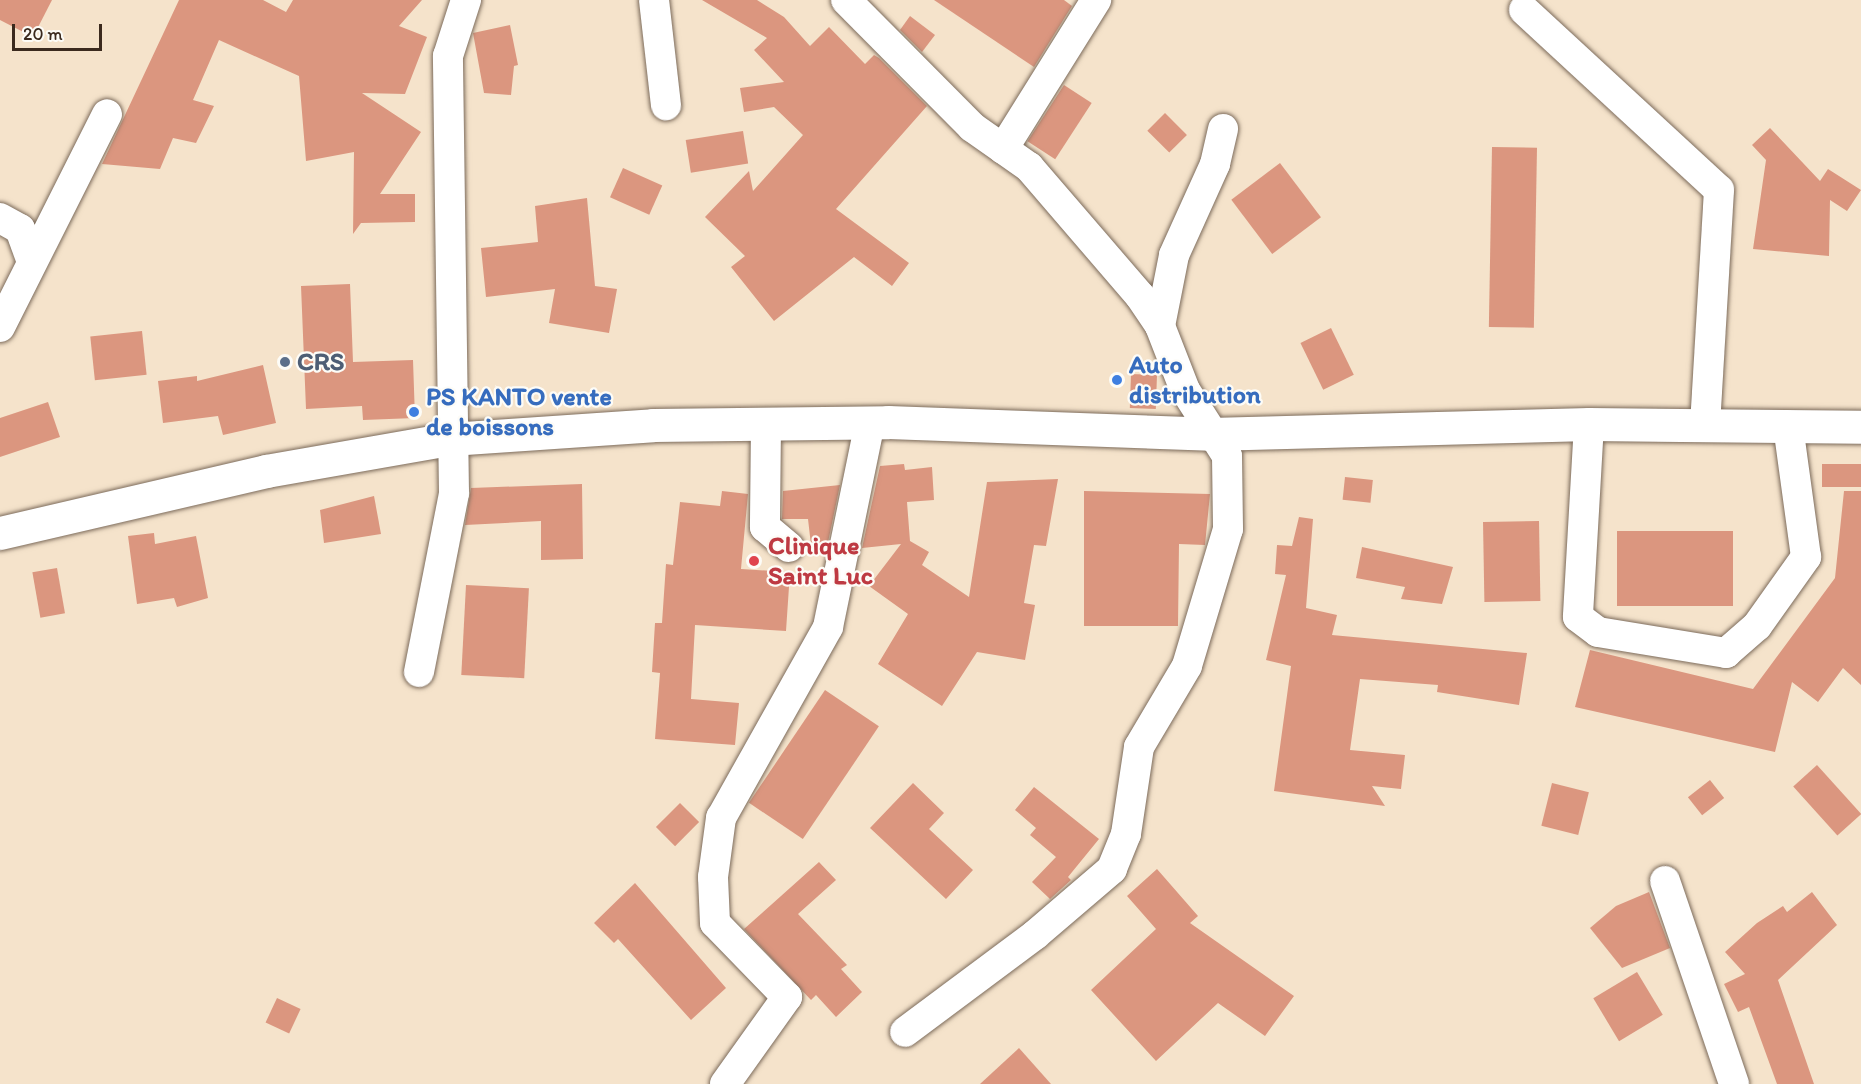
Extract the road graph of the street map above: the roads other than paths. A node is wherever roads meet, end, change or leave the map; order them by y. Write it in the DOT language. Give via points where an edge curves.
graph roads {
  1 [pos="466,0"];
  2 [pos="654,0"];
  3 [pos="846,0"];
  4 [pos="1096,0"];
  5 [pos="1524,10"];
  6 [pos="666,105"];
  7 [pos="107,114"];
  8 [pos="1223,129"];
  9 [pos="1003,149"];
  10 [pos="0,218"];
  11 [pos="31,259"];
  12 [pos="1160,326"];
  13 [pos="0,327"];
  14 [pos="870,423"];
  15 [pos="1705,423"];
  16 [pos="766,424"];
  17 [pos="1589,424"];
  18 [pos="1788,425"];
  19 [pos="1861,427"];
  20 [pos="1210,434"];
  21 [pos="450,439"];
  22 [pos="0,533"];
  23 [pos="789,547"];
  24 [pos="419,672"];
  25 [pos="1665,881"];
  26 [pos="904,1032"];
  27 [pos="726,1084"];
  28 [pos="1734,1084"];
  1 -- 21 [label="street" via="448,56"];
  2 -- 6 [label="street"];
  3 -- 9 [label="street" via="892,51"];
  4 -- 9 [label="street"];
  5 -- 15 [label="street" via="1719,190"];
  7 -- 11 [label="street"];
  8 -- 12 [label="street" via="1215,164 1174,255"];
  9 -- 12 [label="street" via="1029,167"];
  10 -- 11 [label="street" via="20,229"];
  11 -- 13 [label="street"];
  12 -- 20 [label="street"];
  14 -- 16 [label="main road"];
  14 -- 20 [label="main road"];
  14 -- 27 [label="street" via="828,627 721,818 713,877 715,923 787,997"];
  15 -- 17 [label="main road"];
  15 -- 18 [label="main road"];
  16 -- 21 [label="main road"];
  16 -- 23 [label="street" via="765,527"];
  17 -- 18 [label="street" via="1578,617 1598,632 1726,653 1757,626 1806,557"];
  17 -- 20 [label="main road"];
  18 -- 19 [label="main road"];
  20 -- 26 [label="street" via="1227,456 1228,529 1186,666 1139,747 1126,834 1112,869 1035,935"];
  21 -- 22 [label="main road" via="266,471"];
  21 -- 24 [label="street" via="451,522"];
  25 -- 28 [label="street"];
}
